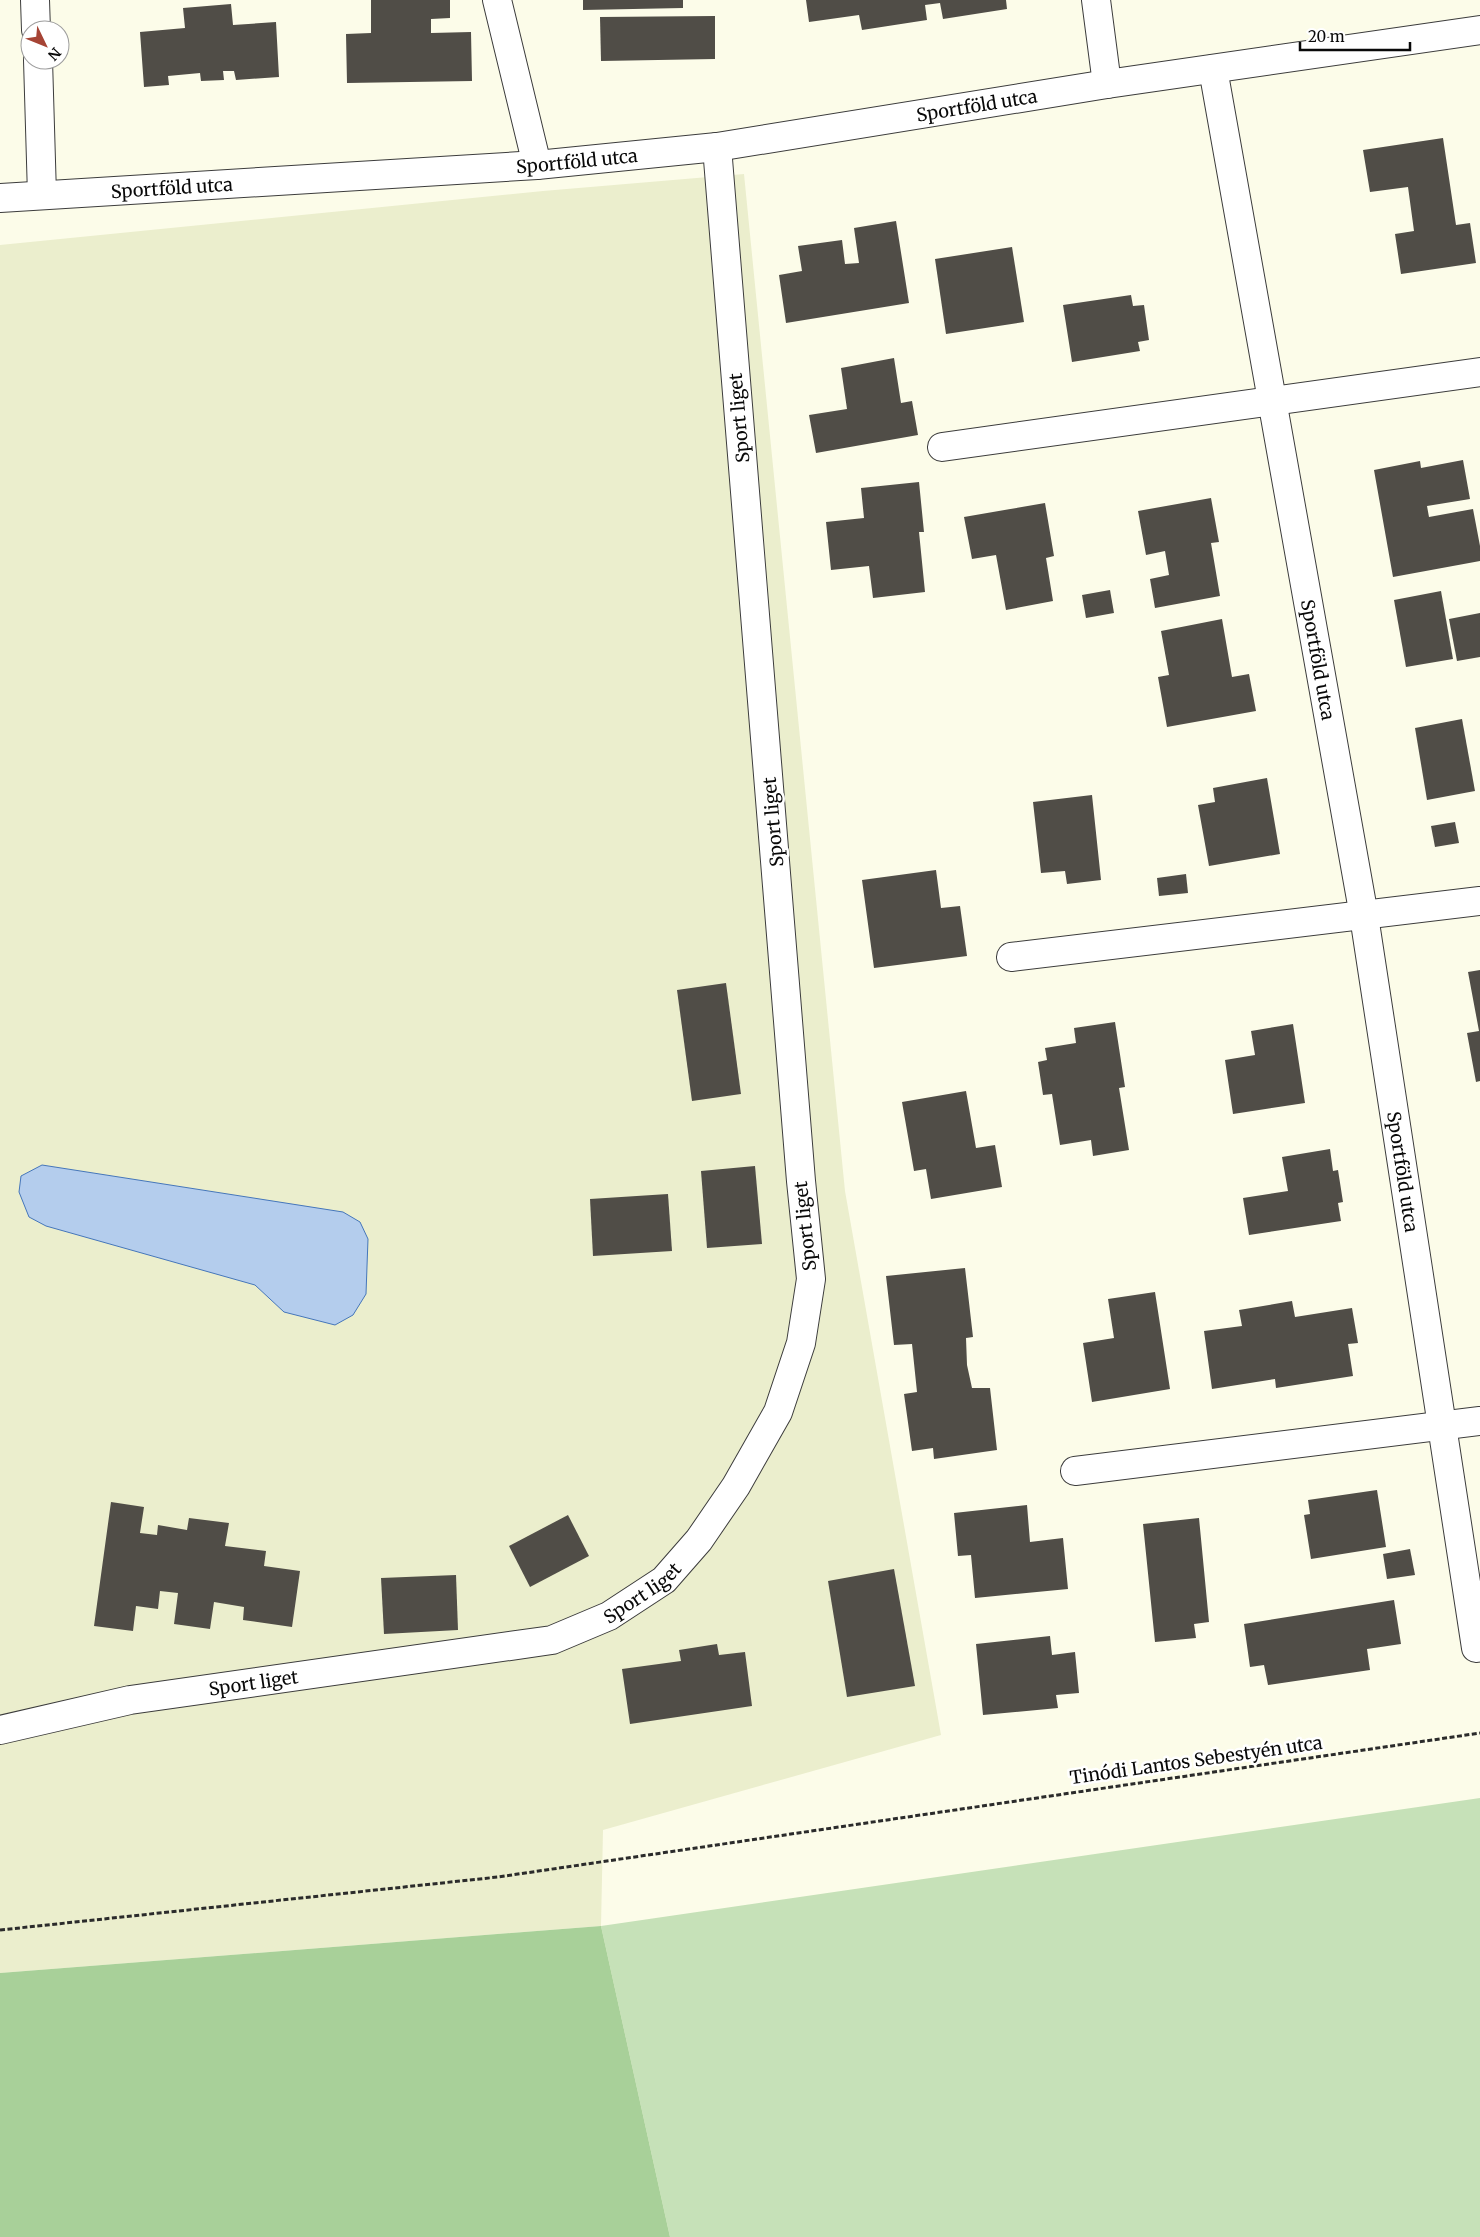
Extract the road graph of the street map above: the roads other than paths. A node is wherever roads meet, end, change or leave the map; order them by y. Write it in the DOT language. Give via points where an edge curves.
graph roads {
  1 [pos="35,0"];
  2 [pos="497,0"];
  3 [pos="1096,0"];
  4 [pos="36,20"];
  5 [pos="1480,30"];
  6 [pos="1213,69"];
  7 [pos="38,70"];
  8 [pos="1107,84"];
  9 [pos="717,147"];
  10 [pos="537,165"];
  11 [pos="42,196"];
  12 [pos="0,198"];
  13 [pos="1480,372"];
  14 [pos="1273,402"];
  15 [pos="942,447"];
  16 [pos="1480,901"];
  17 [pos="1364,916"];
  18 [pos="1011,957"];
  19 [pos="1480,1422"];
  20 [pos="1442,1427"];
  21 [pos="1075,1471"];
  22 [pos="1476,1648"];
  23 [pos="0,1730"];
  1 -- 4 [label="street"];
  2 -- 10 [label="street"];
  3 -- 8 [label="street"];
  5 -- 6 [label="street, Sportföld utca"];
  6 -- 8 [label="street, Sportföld utca"];
  6 -- 14 [label="street, Sportföld utca"];
  7 -- 11 [label="street"];
  8 -- 9 [label="street, Sportföld utca"];
  9 -- 10 [label="street, Sportföld utca"];
  9 -- 23 [label="street, Sport liget" via="811,1278 801,1343 778,1412 731,1494 699,1540 664,1580 609,1616 552,1640 130,1700"];
  10 -- 11 [label="street, Sportföld utca"];
  11 -- 12 [label="street, Sportföld utca"];
  13 -- 14 [label="street"];
  14 -- 15 [label="street"];
  14 -- 17 [label="street, Sportföld utca"];
  16 -- 17 [label="street"];
  17 -- 18 [label="street"];
  17 -- 20 [label="street, Sportföld utca"];
  19 -- 20 [label="street"];
  20 -- 21 [label="street"];
  20 -- 22 [label="street, Sportföld utca"];
}
